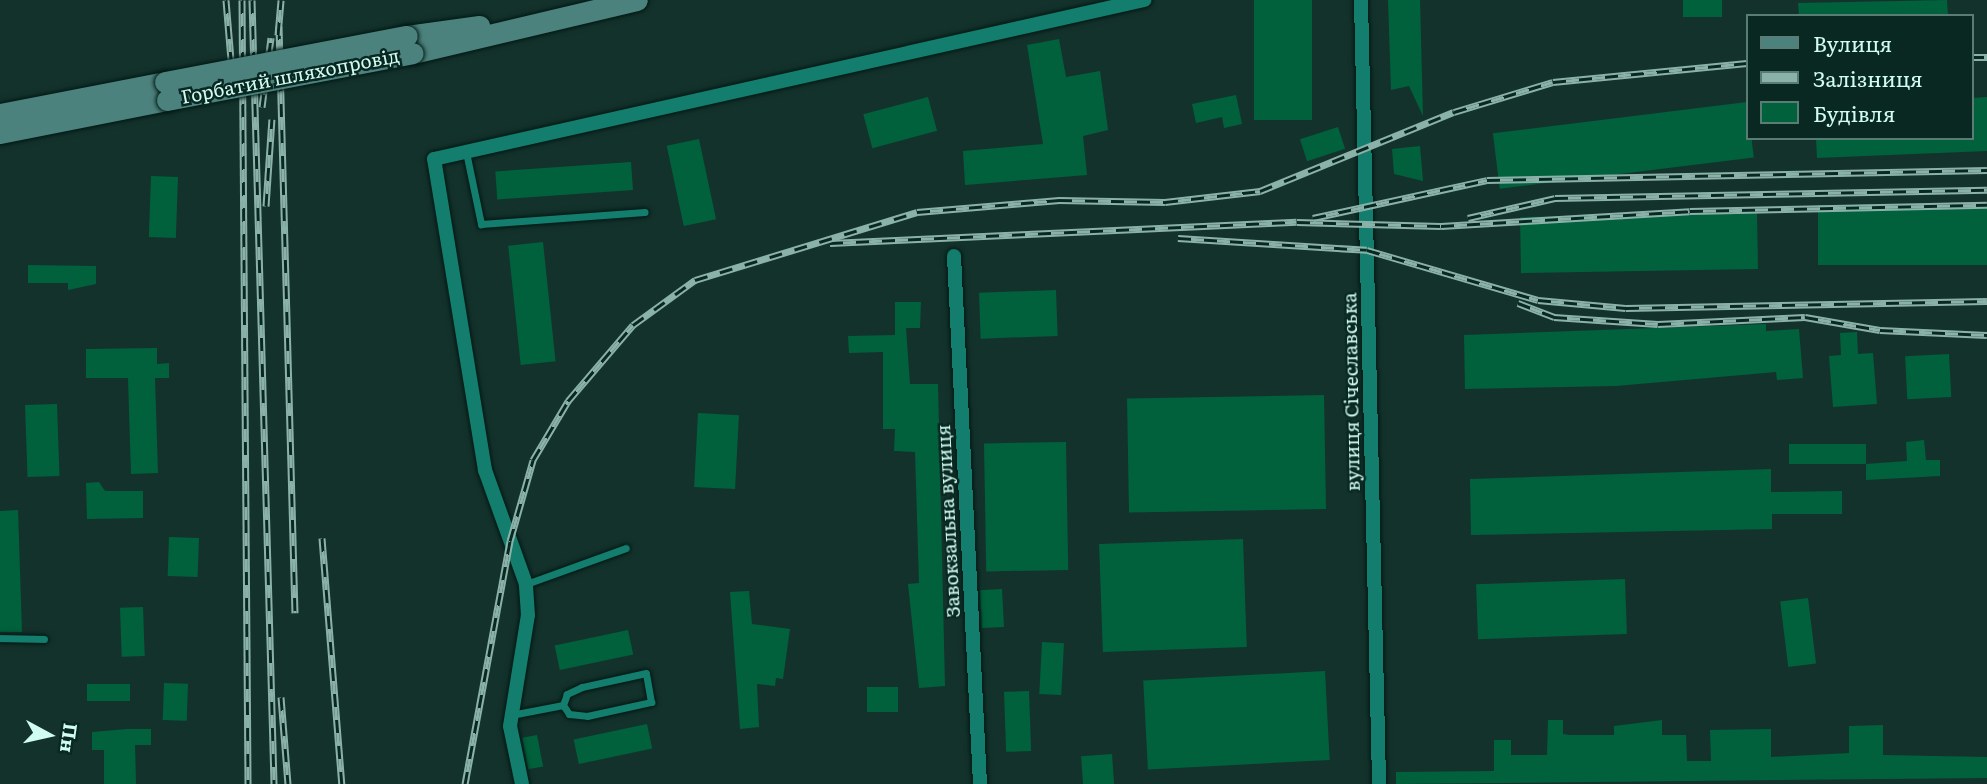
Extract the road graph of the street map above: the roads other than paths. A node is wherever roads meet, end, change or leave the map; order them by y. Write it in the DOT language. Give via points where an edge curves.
graph roads {
  1 [pos="637,0"];
  2 [pos="1144,0"];
  3 [pos="1361,0"];
  4 [pos="166,91"];
  5 [pos="0,114"];
  6 [pos="0,133"];
  7 [pos="466,152"];
  8 [pos="645,212"];
  9 [pos="954,257"];
  10 [pos="626,548"];
  11 [pos="526,584"];
  12 [pos="0,638"];
  13 [pos="44,639"];
  14 [pos="563,705"];
  15 [pos="511,715"];
  16 [pos="522,784"];
  17 [pos="980,784"];
  18 [pos="1379,784"];
  1 -- 4 [label="main road, Горбатий шляхопровід, bridge"];
  2 -- 7 [label="street"];
  3 -- 18 [label="street, вулиця Січеславська"];
  4 -- 5 [label="main road"];
  4 -- 6 [label="main road"];
  7 -- 8 [label="lane" via="481,224"];
  7 -- 11 [label="street" via="434,159 485,470"];
  9 -- 17 [label="street, Завокзальна вулиця"];
  10 -- 11 [label="lane"];
  11 -- 15 [label="street" via="528,615"];
  12 -- 13 [label="lane"];
  14 -- 14 [label="lane" via="569,714 587,716 651,702 646,673 582,687 567,694"];
  14 -- 15 [label="lane"];
  15 -- 16 [label="street"];
}
